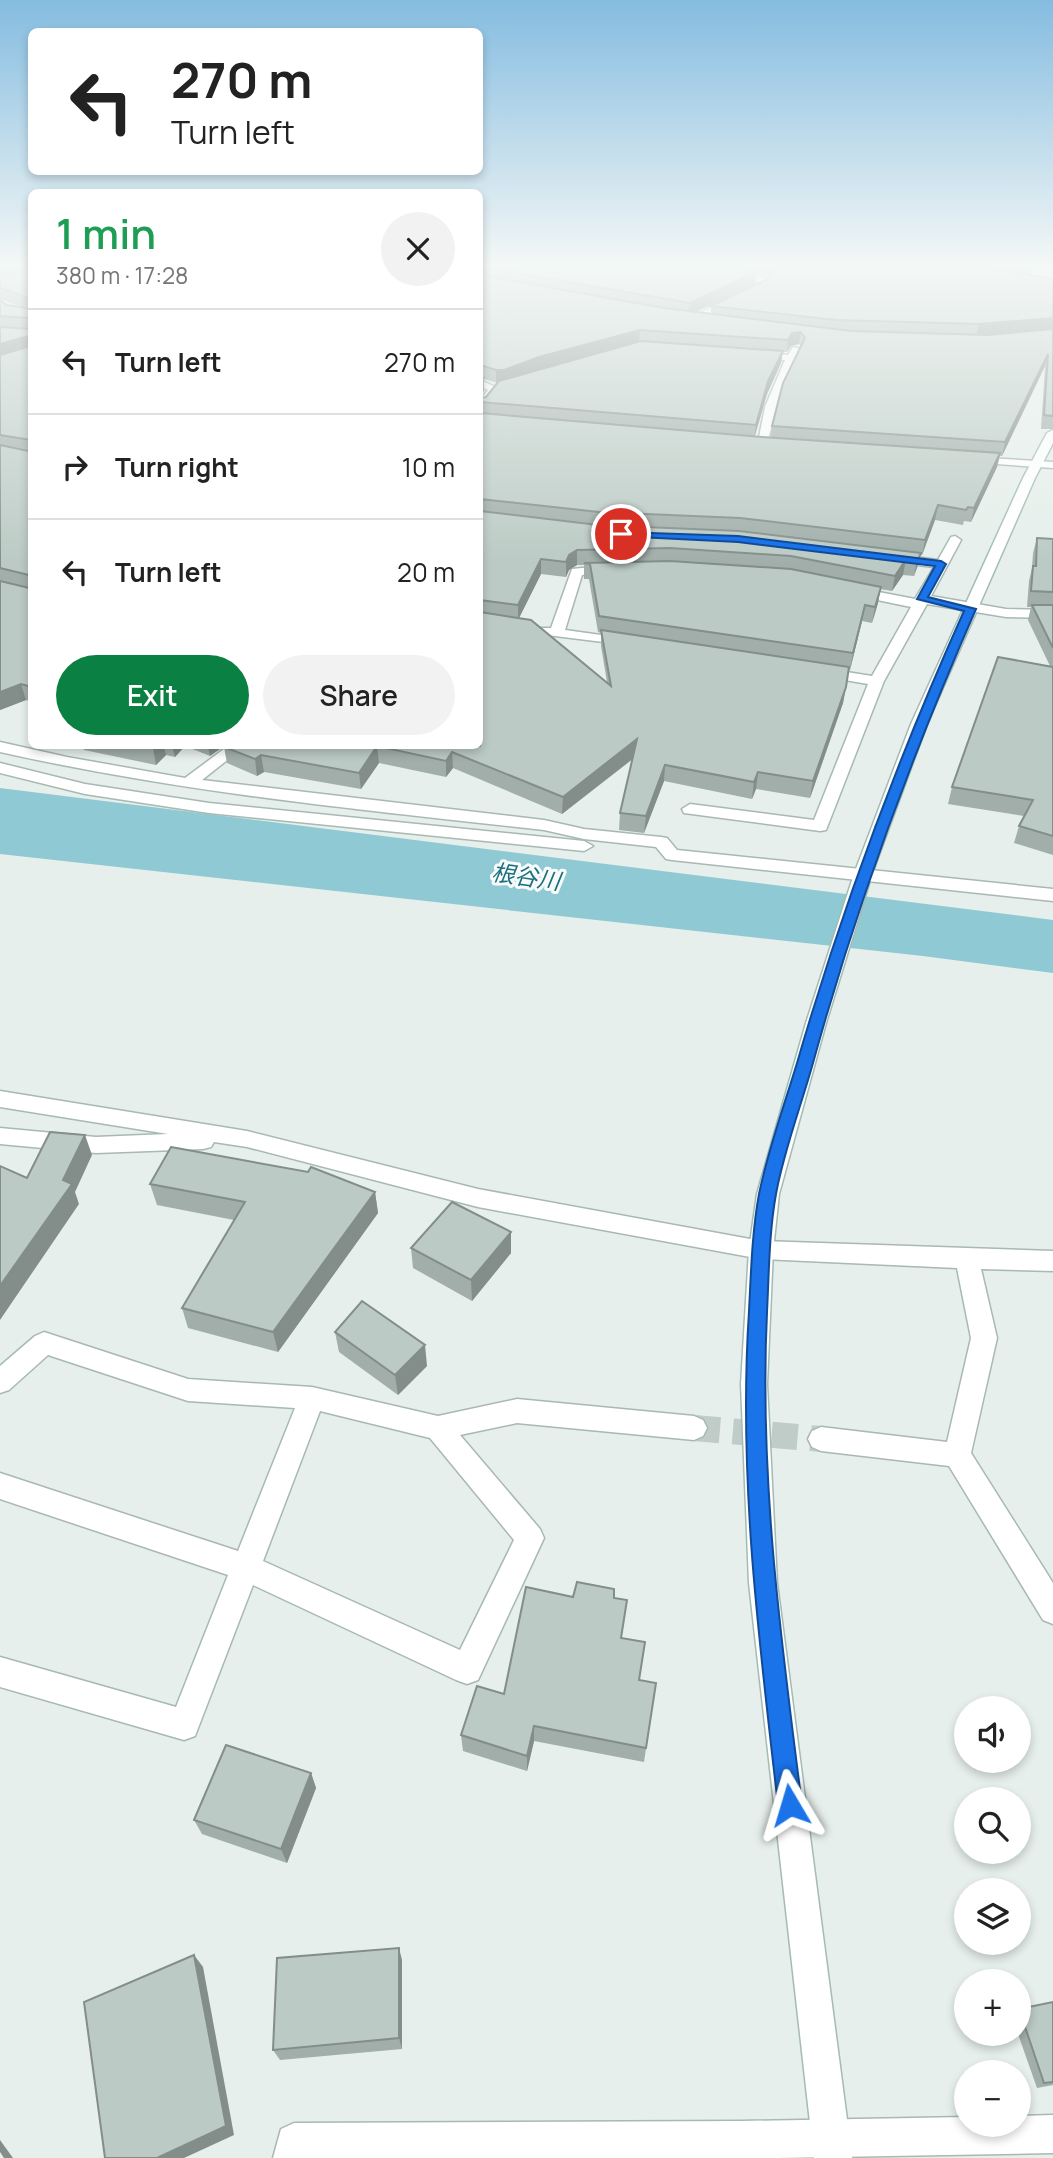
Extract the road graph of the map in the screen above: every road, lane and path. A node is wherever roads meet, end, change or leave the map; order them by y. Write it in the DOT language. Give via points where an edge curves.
graph roads {
  1 [pos="787,364"];
  2 [pos="483,384"];
  3 [pos="483,404"];
  4 [pos="1053,433"];
  5 [pos="748,444"];
  6 [pos="761,445"];
  7 [pos="775,446"];
  8 [pos="954,458"];
  9 [pos="1036,464"];
  10 [pos="1053,465"];
  11 [pos="955,540"];
  12 [pos="873,556"];
  13 [pos="941,564"];
  14 [pos="623,569"];
  15 [pos="841,588"];
  16 [pos="920,601"];
  17 [pos="971,609"];
  18 [pos="1053,614"];
  19 [pos="531,629"];
  20 [pos="557,632"];
  21 [pos="650,647"];
  22 [pos="810,671"];
  23 [pos="877,681"];
  24 [pos="0,747"];
  25 [pos="233,749"];
  26 [pos="50,752"];
  27 [pos="0,768"];
  28 [pos="188,783"];
  29 [pos="690,809"];
  30 [pos="672,855"];
  31 [pos="860,883"];
  32 [pos="1053,895"];
  33 [pos="0,1099"];
  34 [pos="0,1136"];
  35 [pos="247,1139"];
  36 [pos="761,1250"];
  37 [pos="967,1259"];
  38 [pos="1053,1261"];
  39 [pos="0,1381"];
  40 [pos="312,1398"];
  41 [pos="438,1428"];
  42 [pos="694,1428"];
  43 [pos="821,1439"];
  44 [pos="957,1455"];
  45 [pos="0,1486"];
  46 [pos="245,1567"];
  47 [pos="1053,1610"];
  48 [pos="0,1672"];
  49 [pos="1053,2134"];
  50 [pos="831,2148"];
  51 [pos="742,2149"];
  52 [pos="292,2158"];
  1 -- 6 [label="street" via="769,407"];
  2 -- 3 [label="street" via="501,389"];
  4 -- 9 [label="street"];
  5 -- 6 [label="street"];
  6 -- 7 [label="street"];
  8 -- 9 [label="street"];
  9 -- 10 [label="street"];
  9 -- 17 [label="street"];
  11 -- 13 [label="street"];
  12 -- 13 [label="street"];
  13 -- 16 [label="street"];
  14 -- 20 [label="street" via="577,572"];
  15 -- 16 [label="street"];
  16 -- 17 [label="street"];
  16 -- 23 [label="street"];
  17 -- 18 [label="street"];
  17 -- 31 [label="street" via="919,724"];
  19 -- 20 [label="street"];
  20 -- 21 [label="street"];
  22 -- 23 [label="street"];
  23 -- 29 [label="street" via="820,826"];
  24 -- 26 [label="street"];
  25 -- 28 [label="street"];
  26 -- 28 [label="street" via="85,768"];
  27 -- 30 [label="street" via="85,789 209,808"];
  28 -- 30 [label="street" via="661,842"];
  30 -- 31 [label="street"];
  31 -- 32 [label="street"];
  31 -- 36 [label="street" via="768,1194"];
  33 -- 35 [label="street"];
  34 -- 35 [label="street" via="96,1145"];
  35 -- 36 [label="street" via="478,1198"];
  36 -- 37 [label="street"];
  36 -- 50 [label="street" via="754,1384 763,1583"];
  37 -- 38 [label="street"];
  37 -- 44 [label="street" via="984,1338"];
  39 -- 40 [label="street" via="44,1343 188,1390"];
  40 -- 41 [label="street"];
  40 -- 46 [label="street"];
  41 -- 42 [label="street" via="517,1411"];
  41 -- 46 [label="street" via="530,1538 467,1669"];
  43 -- 44 [label="street"];
  44 -- 47 [label="street"];
  45 -- 46 [label="street"];
  46 -- 48 [label="street" via="184,1725"];
  49 -- 50 [label="street"];
  50 -- 51 [label="street"];
  51 -- 52 [label="street" via="295,2142"];
}
